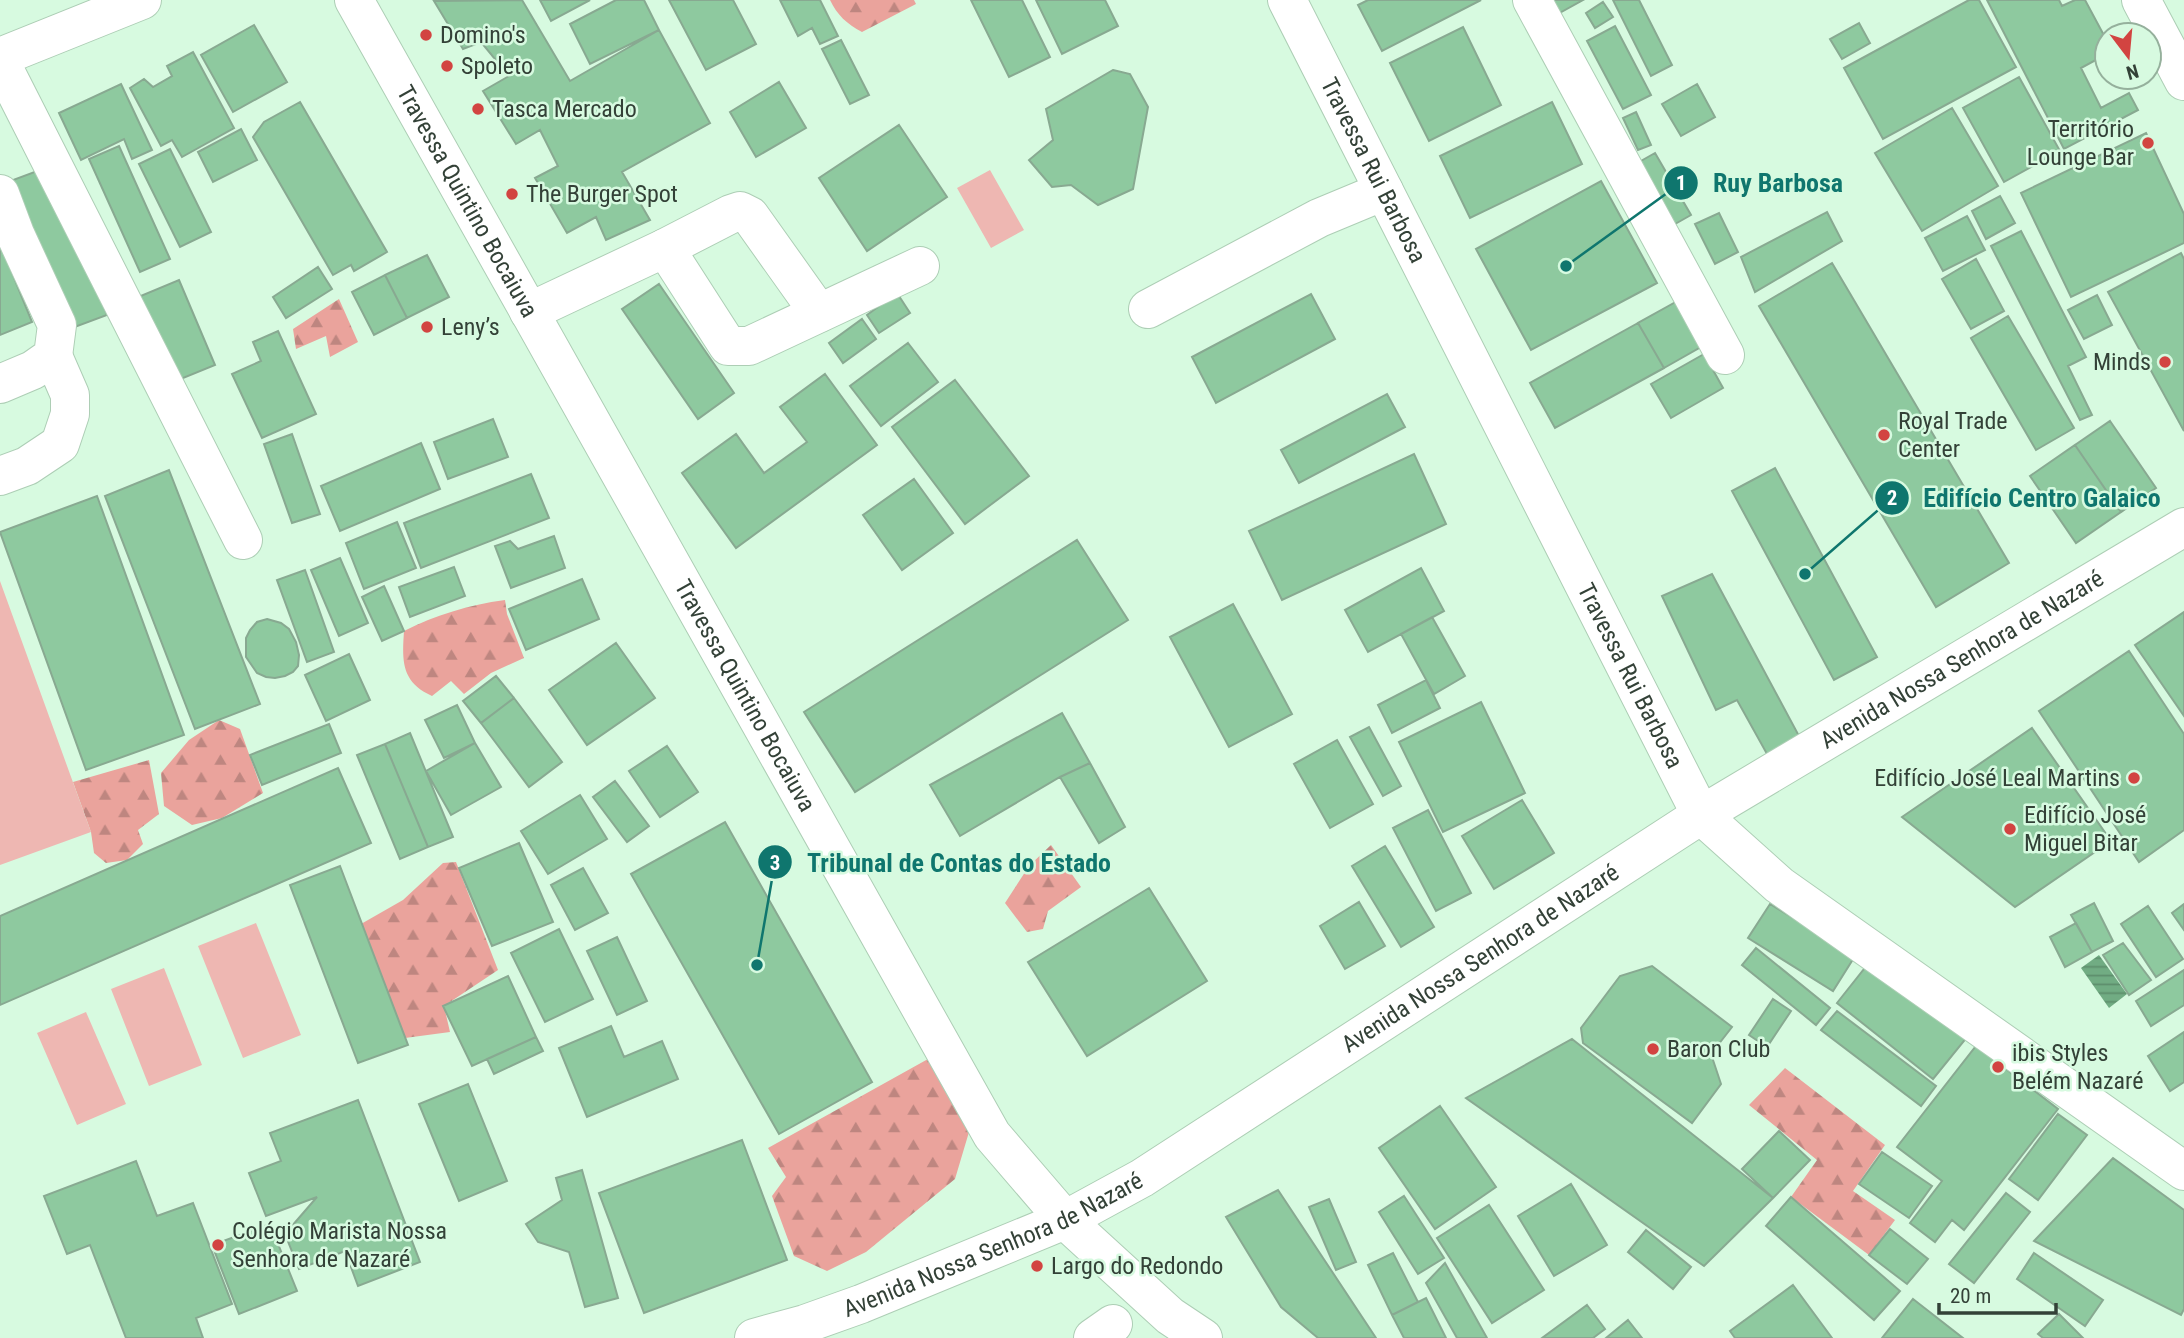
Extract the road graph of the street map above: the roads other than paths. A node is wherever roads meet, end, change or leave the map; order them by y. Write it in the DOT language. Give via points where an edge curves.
graph roads {
  1 [pos="142,0"];
  2 [pos="354,0"];
  3 [pos="1287,0"];
  4 [pos="1532,0"];
  5 [pos="2141,0"];
  6 [pos="0,59"];
  7 [pos="2184,81"];
  8 [pos="1384,191"];
  9 [pos="0,194"];
  10 [pos="665,248"];
  11 [pos="920,266"];
  12 [pos="546,303"];
  13 [pos="1148,309"];
  14 [pos="819,313"];
  15 [pos="1725,355"];
  16 [pos="53,356"];
  17 [pos="0,384"];
  18 [pos="0,476"];
  19 [pos="2184,527"];
  20 [pos="243,540"];
  21 [pos="1701,815"];
  22 [pos="2184,1171"];
  23 [pos="1065,1220"];
  24 [pos="804,1331"];
  25 [pos="754,1338"];
  26 [pos="1203,1338"];
  1 -- 6 [label="street"];
  2 -- 12 [label="street, Travessa Quintino Bocaiuva"];
  3 -- 8 [label="street, Travessa Rui Barbosa"];
  4 -- 15 [label="street"];
  5 -- 7 [label="street"];
  6 -- 20 [label="street"];
  8 -- 13 [label="street" via="1319,218"];
  8 -- 21 [label="street, Travessa Rui Barbosa"];
  9 -- 16 [label="street" via="57,325"];
  10 -- 12 [label="street"];
  10 -- 14 [label="street" via="740,211 750,216"];
  10 -- 14 [label="street" via="728,346 749,346"];
  11 -- 14 [label="street"];
  12 -- 23 [label="street, Travessa Quintino Bocaiuva" via="992,1135"];
  16 -- 17 [label="street"];
  16 -- 18 [label="street" via="70,395 70,414 60,443 27,466"];
  19 -- 21 [label="street, Avenida Nossa Senhora de Nazaré"];
  21 -- 22 [label="street, Travessa Rui Barbosa" via="1779,885"];
  21 -- 23 [label="street, Avenida Nossa Senhora de Nazaré" via="1142,1178"];
  23 -- 24 [label="street, Avenida Nossa Senhora de Nazaré"];
  23 -- 26 [label="street, Travessa Quintino Bocaiuva" via="1170,1316"];
  24 -- 25 [label="street, Avenida Nossa Senhora de Nazaré"];
}
